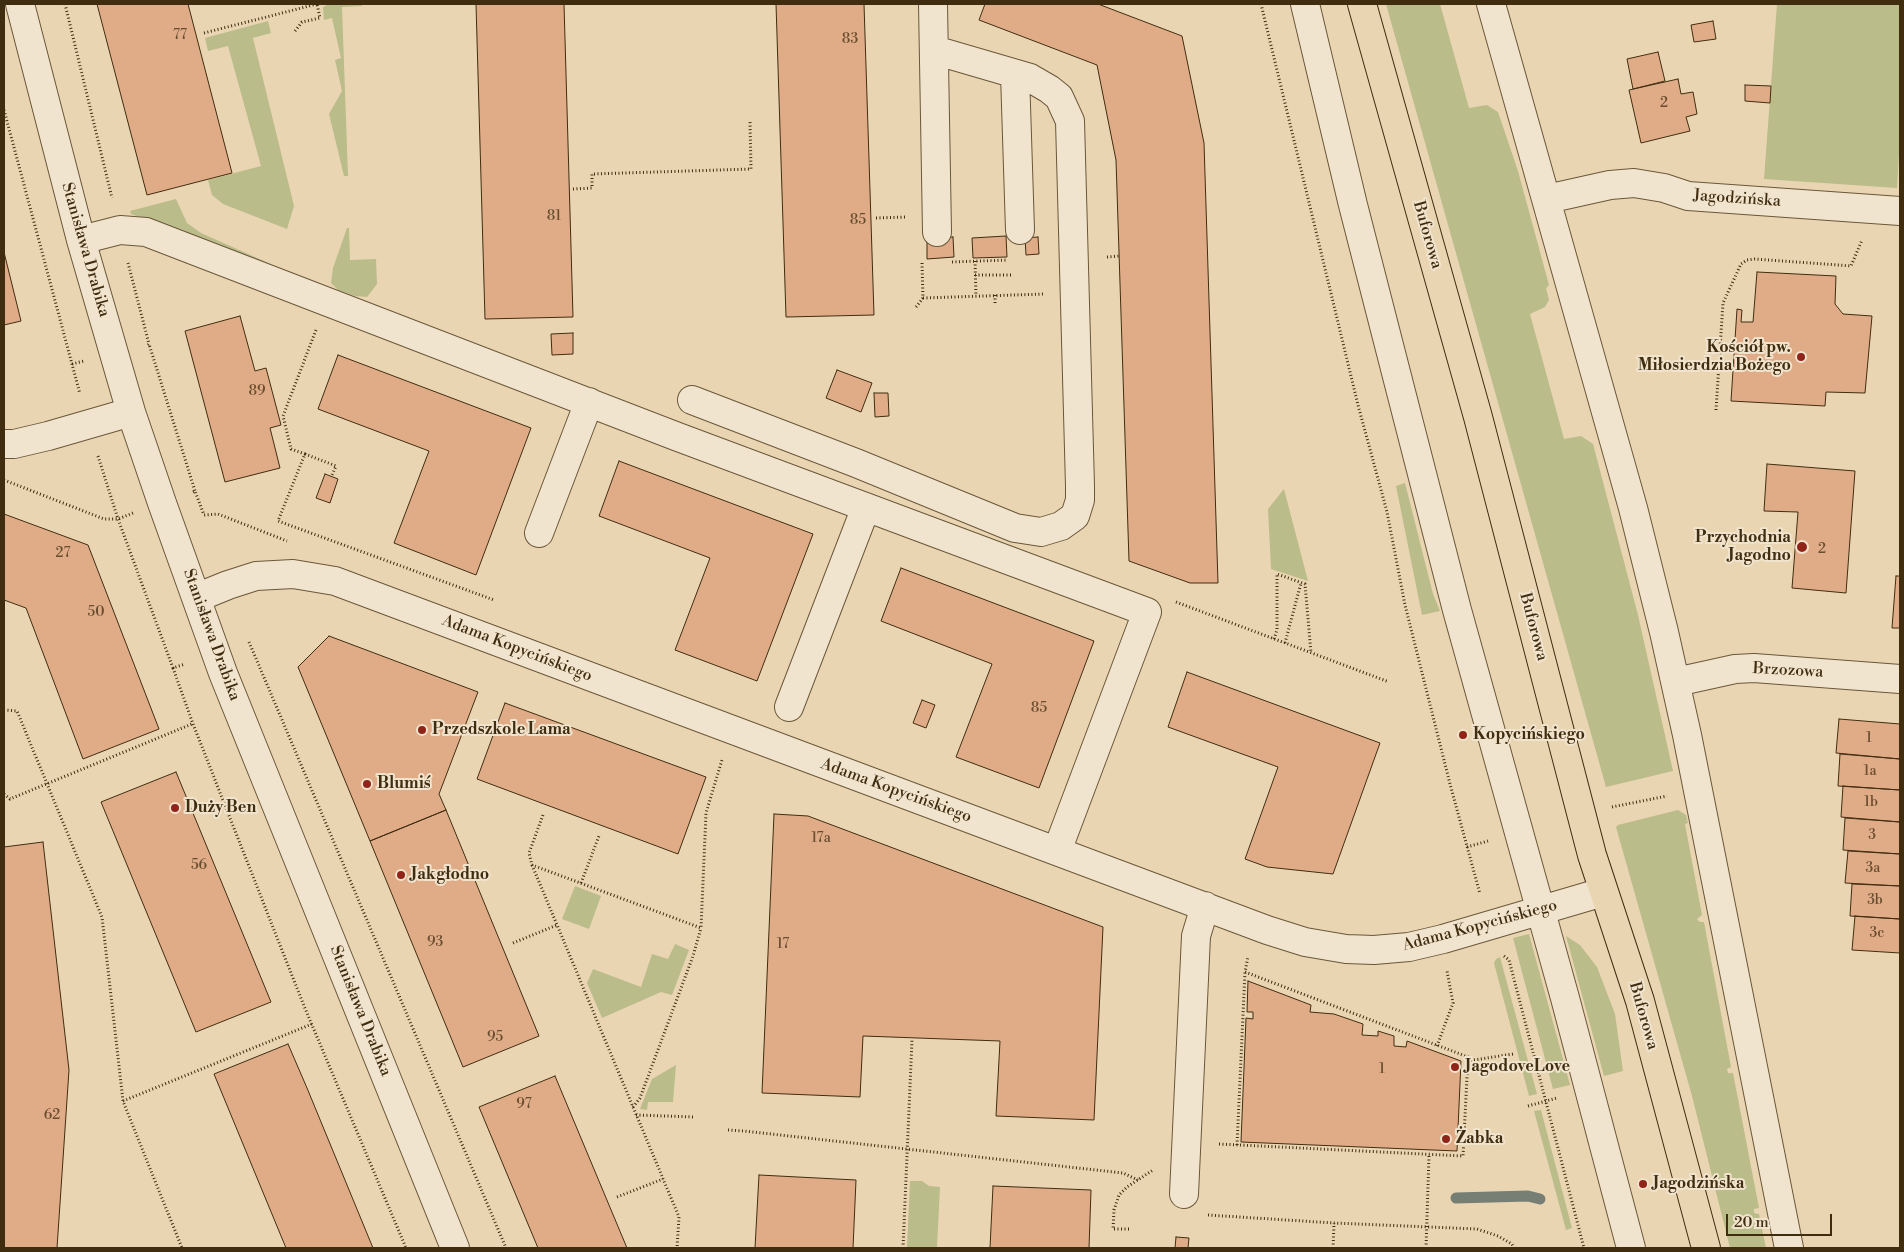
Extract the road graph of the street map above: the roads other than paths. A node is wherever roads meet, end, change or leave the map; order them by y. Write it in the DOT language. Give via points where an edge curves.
graph roads {
  1 [pos="20,4"];
  2 [pos="933,4"];
  3 [pos="1305,4"];
  4 [pos="1362,4"];
  5 [pos="1491,4"];
  6 [pos="934,50"];
  7 [pos="1015,74"];
  8 [pos="1547,198"];
  9 [pos="1900,211"];
  10 [pos="1020,230"];
  11 [pos="938,232"];
  12 [pos="81,240"];
  13 [pos="692,400"];
  14 [pos="588,402"];
  15 [pos="131,412"];
  16 [pos="4,444"];
  17 [pos="866,507"];
  18 [pos="539,533"];
  19 [pos="196,598"];
  20 [pos="1900,679"];
  21 [pos="1676,682"];
  22 [pos="789,707"];
  23 [pos="1057,851"];
  24 [pos="1603,892"];
  25 [pos="1205,906"];
  26 [pos="1540,910"];
  27 [pos="1184,1194"];
  28 [pos="455,1248"];
  29 [pos="1631,1248"];
  30 [pos="1706,1248"];
  31 [pos="1789,1248"];
  1 -- 12 [label="street, Stanisława Drabika"];
  2 -- 6 [label="street"];
  3 -- 26 [label="street" via="1457,610"];
  4 -- 24 [label="main road, Buforowa" via="1478,417"];
  5 -- 8 [label="street"];
  6 -- 7 [label="street"];
  6 -- 11 [label="street"];
  7 -- 10 [label="street"];
  7 -- 13 [label="street" via="1030,78 1059,97 1070,121 1080,500 1075,516 1061,526 1041,532 1015,528"];
  8 -- 9 [label="street, Jagodzińska" via="1634,183 1688,196"];
  8 -- 21 [label="street" via="1631,499"];
  12 -- 14 [label="street" via="120,230 146,232"];
  12 -- 15 [label="street, Stanisława Drabika"];
  14 -- 17 [label="street"];
  14 -- 18 [label="street"];
  15 -- 16 [label="street" via="48,436"];
  15 -- 19 [label="street, Stanisława Drabika"];
  17 -- 22 [label="street"];
  17 -- 23 [label="street" via="1147,612"];
  19 -- 23 [label="street, Adama Kopycińskiego" via="256,576 293,574 335,581"];
  19 -- 28 [label="street, Stanisława Drabika" via="223,673"];
  20 -- 21 [label="street, Brzozowa" via="1735,669"];
  21 -- 31 [label="street"];
  23 -- 25 [label="street, Adama Kopycińskiego"];
  24 -- 26 [label="street, Adama Kopycińskiego"];
  24 -- 30 [label="main road, Buforowa" via="1640,1001"];
  25 -- 26 [label="street, Adama Kopycińskiego" via="1305,942 1374,950 1409,947 1443,939"];
  25 -- 27 [label="street" via="1196,936"];
  26 -- 29 [label="street"];
}
